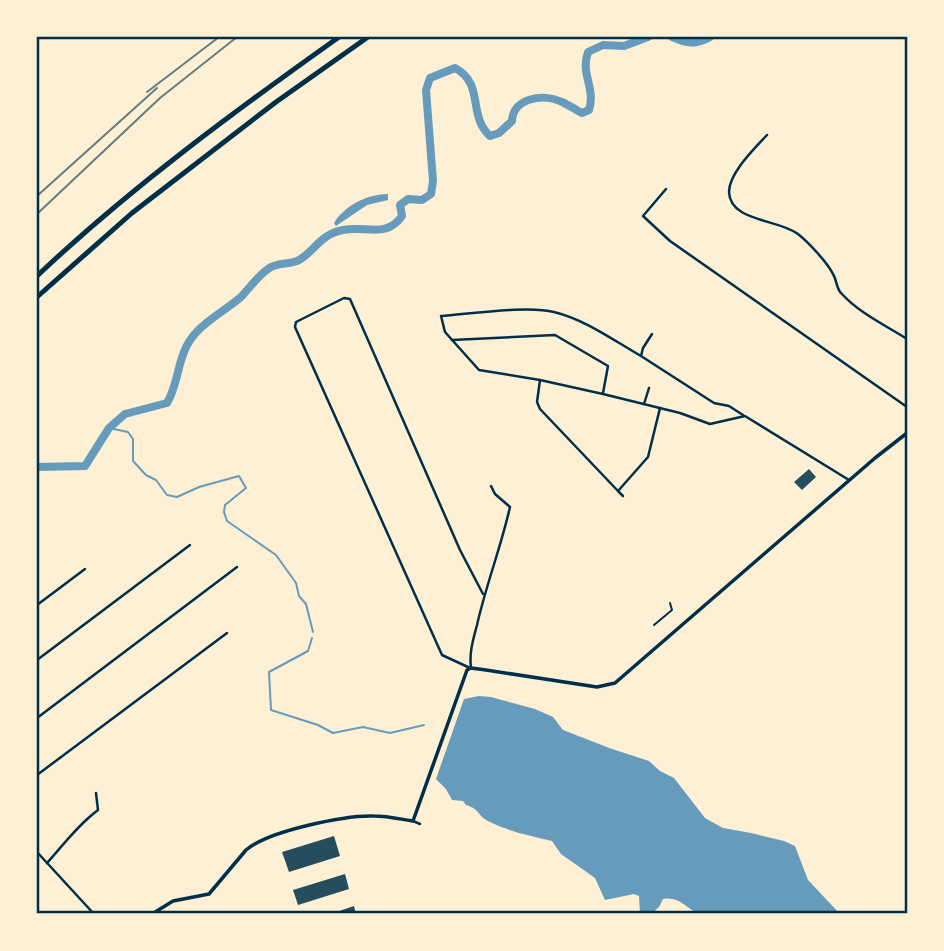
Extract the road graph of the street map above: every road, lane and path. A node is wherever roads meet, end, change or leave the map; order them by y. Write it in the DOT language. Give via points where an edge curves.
graph roads {
  1 [pos="339,37"];
  2 [pos="368,37"];
  3 [pos="767,135"];
  4 [pos="666,189"];
  5 [pos="37,276"];
  6 [pos="37,297"];
  7 [pos="652,334"];
  8 [pos="907,339"];
  9 [pos="452,340"];
  10 [pos="641,356"];
  11 [pos="540,380"];
  12 [pos="649,388"];
  13 [pos="603,394"];
  14 [pos="644,404"];
  15 [pos="907,407"];
  16 [pos="660,408"];
  17 [pos="746,416"];
  18 [pos="907,433"];
  19 [pos="849,480"];
  20 [pos="491,486"];
  21 [pos="618,491"];
  22 [pos="623,496"];
  23 [pos="190,545"];
  24 [pos="237,567"];
  25 [pos="85,569"];
  26 [pos="483,594"];
  27 [pos="670,603"];
  28 [pos="37,605"];
  29 [pos="654,625"];
  30 [pos="227,633"];
  31 [pos="37,660"];
  32 [pos="471,668"];
  33 [pos="37,718"];
  34 [pos="37,775"];
  35 [pos="96,793"];
  36 [pos="413,821"];
  37 [pos="420,824"];
  38 [pos="37,852"];
  39 [pos="47,863"];
  40 [pos="94,914"];
  41 [pos="152,914"];
  1 -- 5 [label="highway" via="239,108"];
  2 -- 6 [label="highway" via="132,213"];
  3 -- 8 [label="street" via="745,158 733,180 729,192 736,208 800,235 834,274 839,292"];
  4 -- 15 [label="street" via="643,216 670,241"];
  7 -- 10 [label="street"];
  9 -- 10 [label="street" via="442,328 441,316 544,310 599,331"];
  9 -- 11 [label="street" via="479,370"];
  9 -- 13 [label="street" via="555,335 608,366"];
  10 -- 17 [label="street" via="715,403"];
  11 -- 13 [label="street"];
  11 -- 21 [label="street" via="540,409"];
  12 -- 14 [label="street"];
  13 -- 14 [label="street"];
  14 -- 16 [label="street"];
  16 -- 17 [label="street" via="710,424"];
  16 -- 21 [label="street" via="648,457"];
  17 -- 19 [label="street"];
  18 -- 19 [label="street"];
  19 -- 32 [label="street" via="615,683 597,687"];
  20 -- 26 [label="street" via="510,507"];
  21 -- 22 [label="street"];
  23 -- 31 [label="street"];
  24 -- 33 [label="street"];
  25 -- 28 [label="street"];
  26 -- 32 [label="street" via="469,656"];
  26 -- 32 [label="street" via="350,299 296,322 442,655"];
  27 -- 29 [label="path" via="672,610"];
  30 -- 34 [label="street"];
  32 -- 36 [label="street" via="465,673"];
  35 -- 39 [label="street" via="97,810"];
  36 -- 37 [label="street"];
  36 -- 41 [label="street" via="374,816 342,819 272,836 246,850 209,894 173,901"];
  38 -- 39 [label="street"];
  39 -- 40 [label="street"];
}
